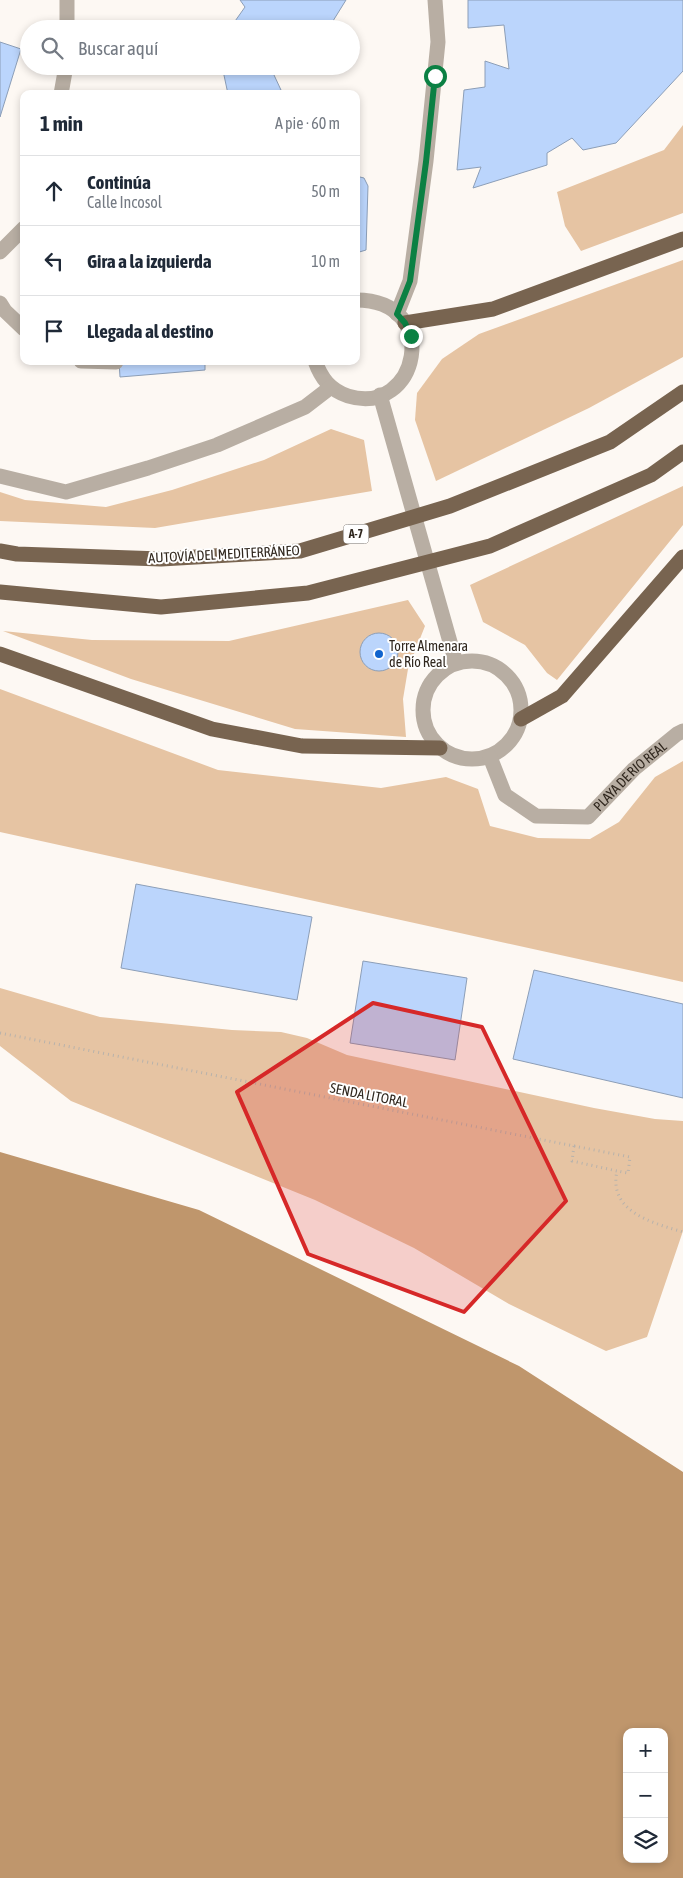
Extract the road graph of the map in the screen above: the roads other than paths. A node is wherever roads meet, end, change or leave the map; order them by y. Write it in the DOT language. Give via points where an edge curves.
graph roads {
  1 [pos="68,0"];
  2 [pos="435,0"];
  3 [pos="67,20"];
  4 [pos="64,75"];
  5 [pos="62,90"];
  6 [pos="20,232"];
  7 [pos="683,240"];
  8 [pos="0,252"];
  9 [pos="360,300"];
  10 [pos="0,303"];
  11 [pos="401,318"];
  12 [pos="20,325"];
  13 [pos="316,365"];
  14 [pos="331,386"];
  15 [pos="683,392"];
  16 [pos="380,395"];
  17 [pos="683,452"];
  18 [pos="0,476"];
  19 [pos="0,551"];
  20 [pos="683,557"];
  21 [pos="0,592"];
  22 [pos="0,654"];
  23 [pos="456,663"];
  24 [pos="521,719"];
  25 [pos="683,731"];
  26 [pos="440,748"];
  27 [pos="490,757"];
  1 -- 3 [label="street"];
  2 -- 11 [label="street" via="438,42 426,162 410,281"];
  4 -- 5 [label="street"];
  6 -- 8 [label="street"];
  7 -- 11 [label="highway" via="494,309"];
  9 -- 11 [label="street" via="385,304"];
  10 -- 12 [label="street"];
  11 -- 16 [label="street" via="411,336 410,365 393,388"];
  13 -- 14 [label="street" via="320,375"];
  14 -- 16 [label="street" via="354,398"];
  14 -- 18 [label="street" via="305,407 217,445 66,492"];
  15 -- 19 [label="highway, AUTOVÍA DEL MEDITERRÁNEO / A-7" via="610,442 450,506 300,551 161,559"];
  16 -- 23 [label="street"];
  17 -- 21 [label="highway" via="651,475 490,546 308,593 161,606"];
  20 -- 24 [label="highway" via="562,696"];
  22 -- 26 [label="highway" via="212,729 302,746"];
  23 -- 24 [label="street" via="490,664 504,672 516,686 521,702"];
  23 -- 26 [label="street" via="432,681 423,708 424,723"];
  24 -- 27 [label="street" via="516,735 505,748"];
  25 -- 27 [label="street, PLAYA DE RIO REAL" via="634,769 588,818 536,816 505,795"];
  26 -- 27 [label="street" via="464,759"];
}
